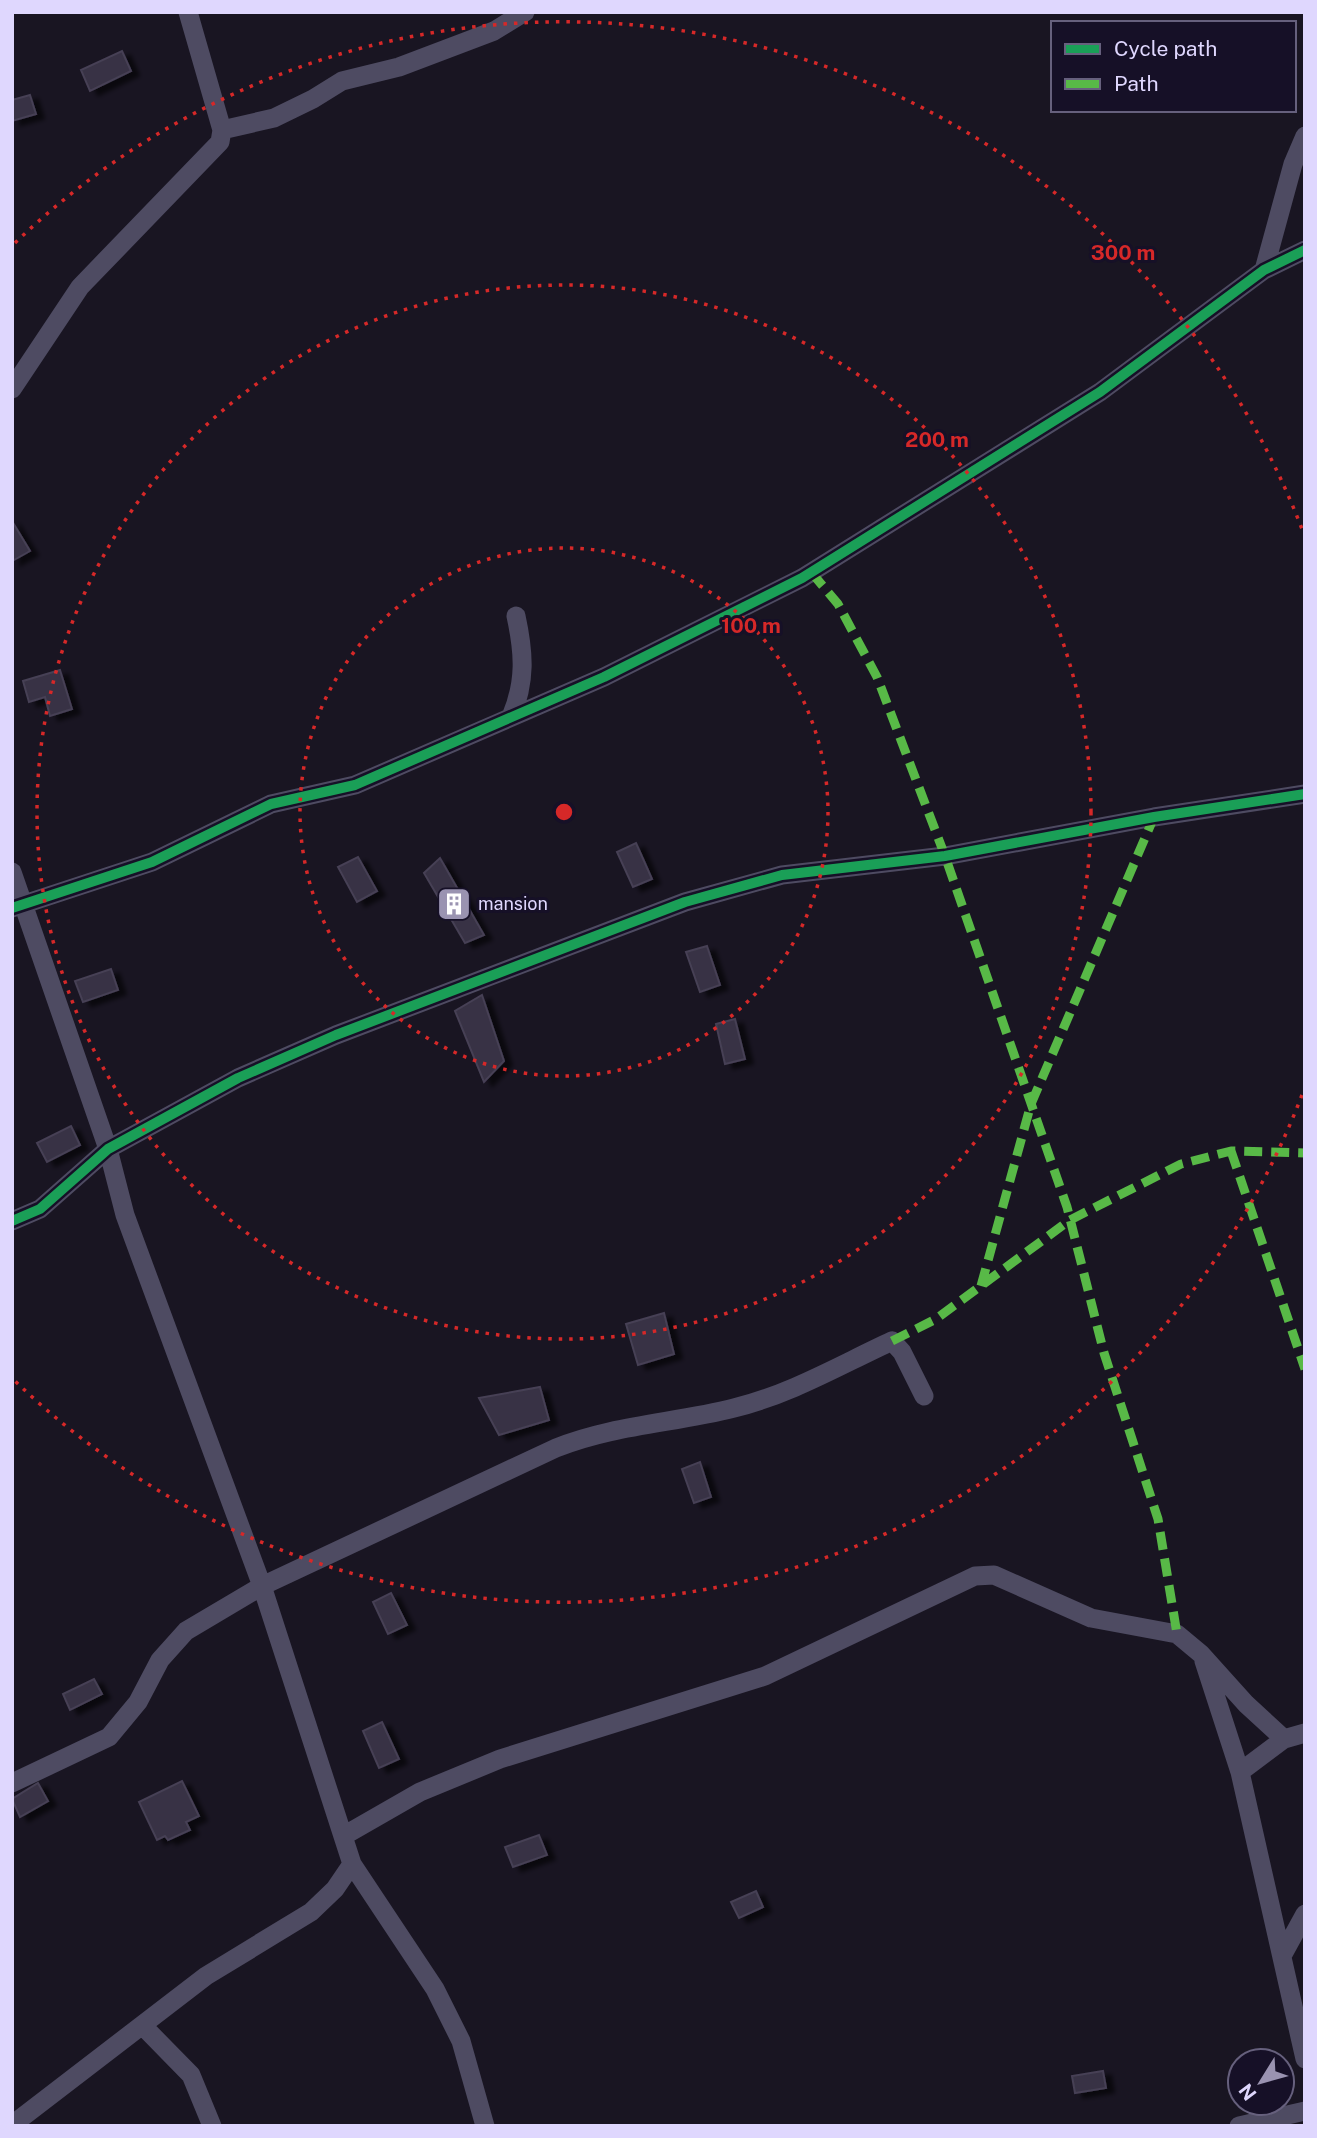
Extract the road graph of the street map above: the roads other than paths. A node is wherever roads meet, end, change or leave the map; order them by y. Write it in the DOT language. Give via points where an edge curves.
graph roads {
  1 [pos="188,12"];
  2 [pos="525,12"];
  3 [pos="222,130"];
  4 [pos="1305,136"];
  5 [pos="1305,250"];
  6 [pos="1264,270"];
  7 [pos="12,389"];
  8 [pos="516,616"];
  9 [pos="511,717"];
  10 [pos="1305,794"];
  11 [pos="12,872"];
  12 [pos="19,906"];
  13 [pos="108,1149"];
  14 [pos="12,1221"];
  15 [pos="924,1396"];
  16 [pos="262,1586"];
  17 [pos="1201,1654"];
  18 [pos="1305,1733"];
  19 [pos="1284,1739"];
  20 [pos="1240,1772"];
  21 [pos="12,1783"];
  22 [pos="345,1835"];
  23 [pos="352,1864"];
  24 [pos="1305,1914"];
  25 [pos="1282,1956"];
  26 [pos="142,2025"];
  27 [pos="1305,2059"];
  28 [pos="1305,2111"];
  29 [pos="12,2125"];
  30 [pos="212,2126"];
  31 [pos="485,2126"];
  32 [pos="1240,2126"];
  1 -- 3 [label="street"];
  2 -- 3 [label="street" via="494,31 399,67 342,81 274,118"];
  3 -- 7 [label="street" via="214,151 80,287"];
  4 -- 6 [label="street"];
  5 -- 6 [label="street"];
  6 -- 9 [label="street" via="1100,393 802,578 604,677"];
  8 -- 9 [label="street" via="524,664 521,692"];
  9 -- 12 [label="street" via="355,785 271,804 152,862"];
  10 -- 13 [label="street" via="944,856 782,875 685,902 336,1035 239,1078"];
  11 -- 12 [label="street"];
  12 -- 13 [label="street"];
  13 -- 14 [label="street" via="40,1209"];
  13 -- 16 [label="street" via="125,1215"];
  15 -- 16 [label="street" via="892,1341 831,1372 735,1408 574,1440"];
  16 -- 21 [label="street" via="186,1631 160,1660 138,1702 109,1737"];
  16 -- 22 [label="street"];
  17 -- 19 [label="street"];
  17 -- 20 [label="street"];
  17 -- 22 [label="street" via="1177,1634 1091,1618 994,1575 975,1576 765,1676 500,1759 420,1793"];
  18 -- 19 [label="street"];
  19 -- 20 [label="street"];
  20 -- 25 [label="street"];
  22 -- 23 [label="street"];
  23 -- 26 [label="street" via="311,1912 206,1976"];
  23 -- 31 [label="street" via="435,1989 460,2041"];
  24 -- 25 [label="street"];
  25 -- 27 [label="street"];
  26 -- 29 [label="street"];
  26 -- 30 [label="street" via="191,2075"];
  28 -- 32 [label="street"];
}
